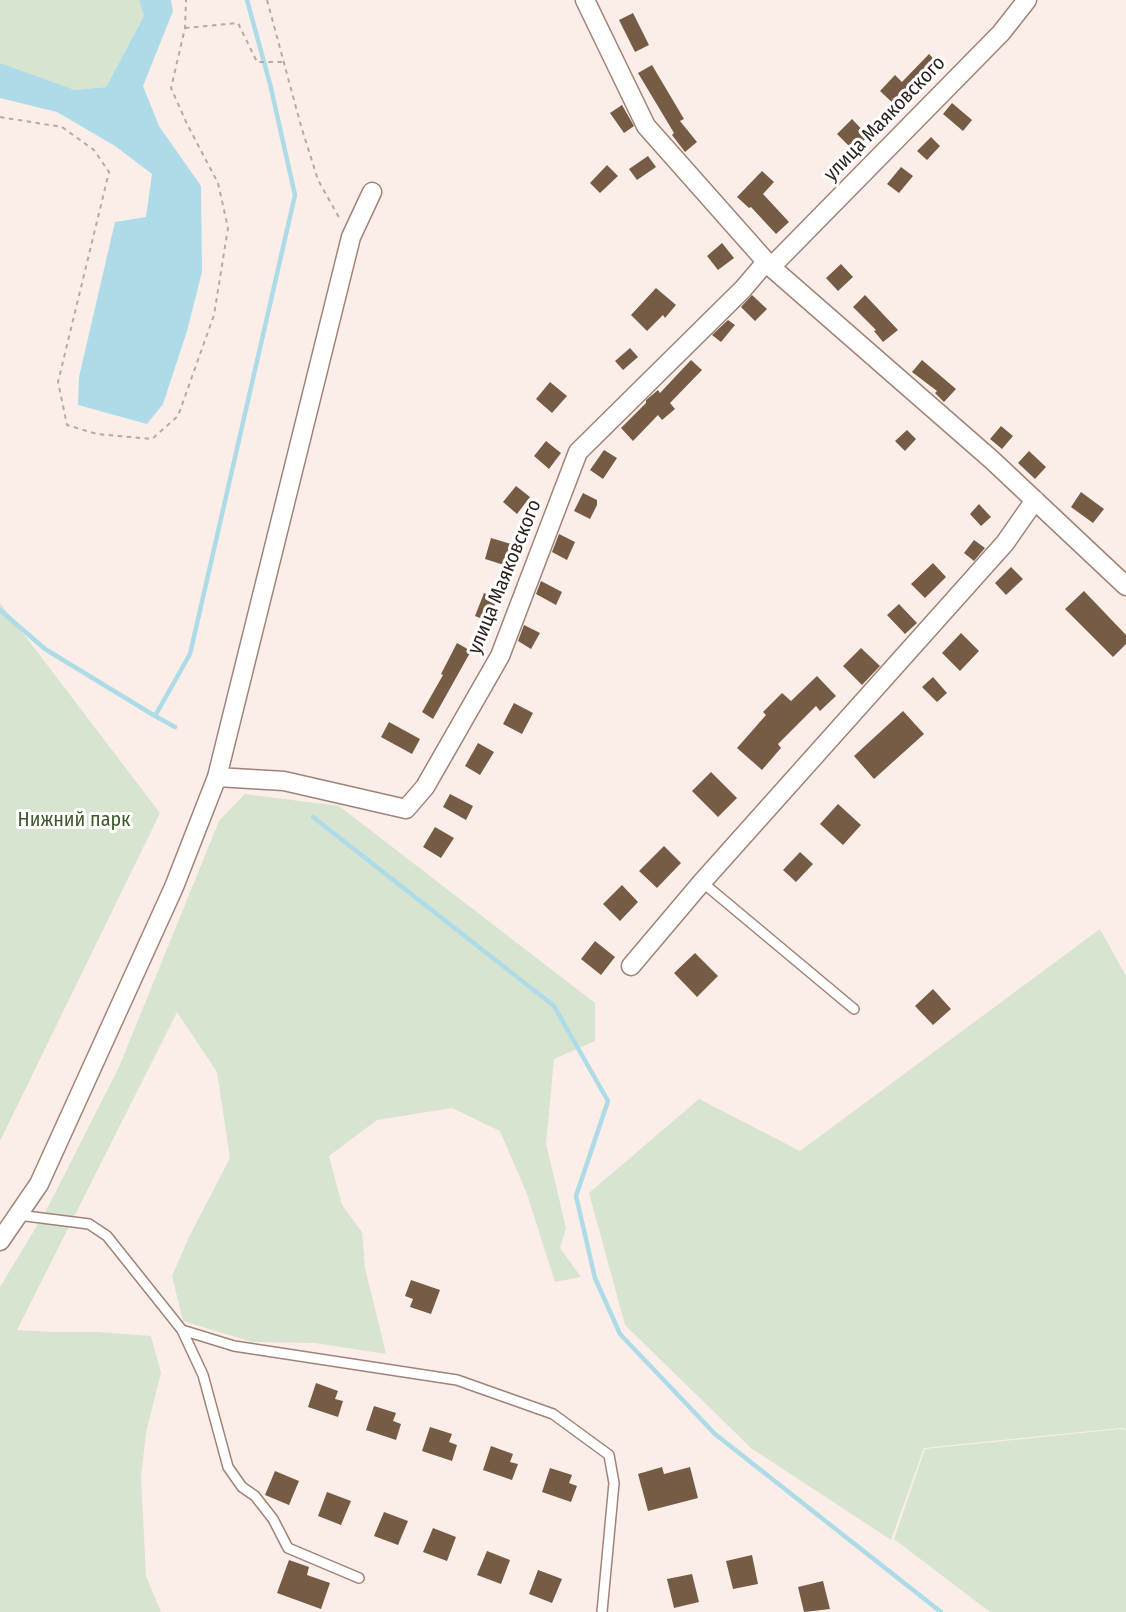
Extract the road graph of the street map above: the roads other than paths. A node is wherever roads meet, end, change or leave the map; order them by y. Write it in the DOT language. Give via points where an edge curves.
graph roads {
  1 [pos="585,0"];
  2 [pos="1027,0"];
  3 [pos="372,192"];
  4 [pos="769,265"];
  5 [pos="1035,500"];
  6 [pos="1126,586"];
  7 [pos="217,777"];
  8 [pos="702,882"];
  9 [pos="631,966"];
  10 [pos="854,1009"];
  11 [pos="18,1215"];
  12 [pos="0,1241"];
  13 [pos="182,1330"];
  14 [pos="358,1578"];
  15 [pos="602,1612"];
  1 -- 4 [label="street" via="646,126"];
  2 -- 4 [label="street, улица Маяковского" via="1001,33"];
  3 -- 7 [label="street" via="351,237"];
  4 -- 5 [label="street"];
  4 -- 7 [label="street, улица Маяковского" via="579,452 500,656 425,787 406,809 284,781"];
  5 -- 6 [label="street"];
  5 -- 8 [label="street" via="1005,543"];
  7 -- 11 [label="street" via="174,887 39,1184"];
  8 -- 9 [label="street"];
  8 -- 10 [label="lane"];
  11 -- 12 [label="street"];
  11 -- 13 [label="lane" via="89,1224 107,1236"];
  13 -- 14 [label="lane" via="203,1375 228,1467 242,1487 255,1496 288,1548"];
  13 -- 15 [label="lane" via="234,1346 458,1380 553,1414 609,1455 614,1484"];
}
